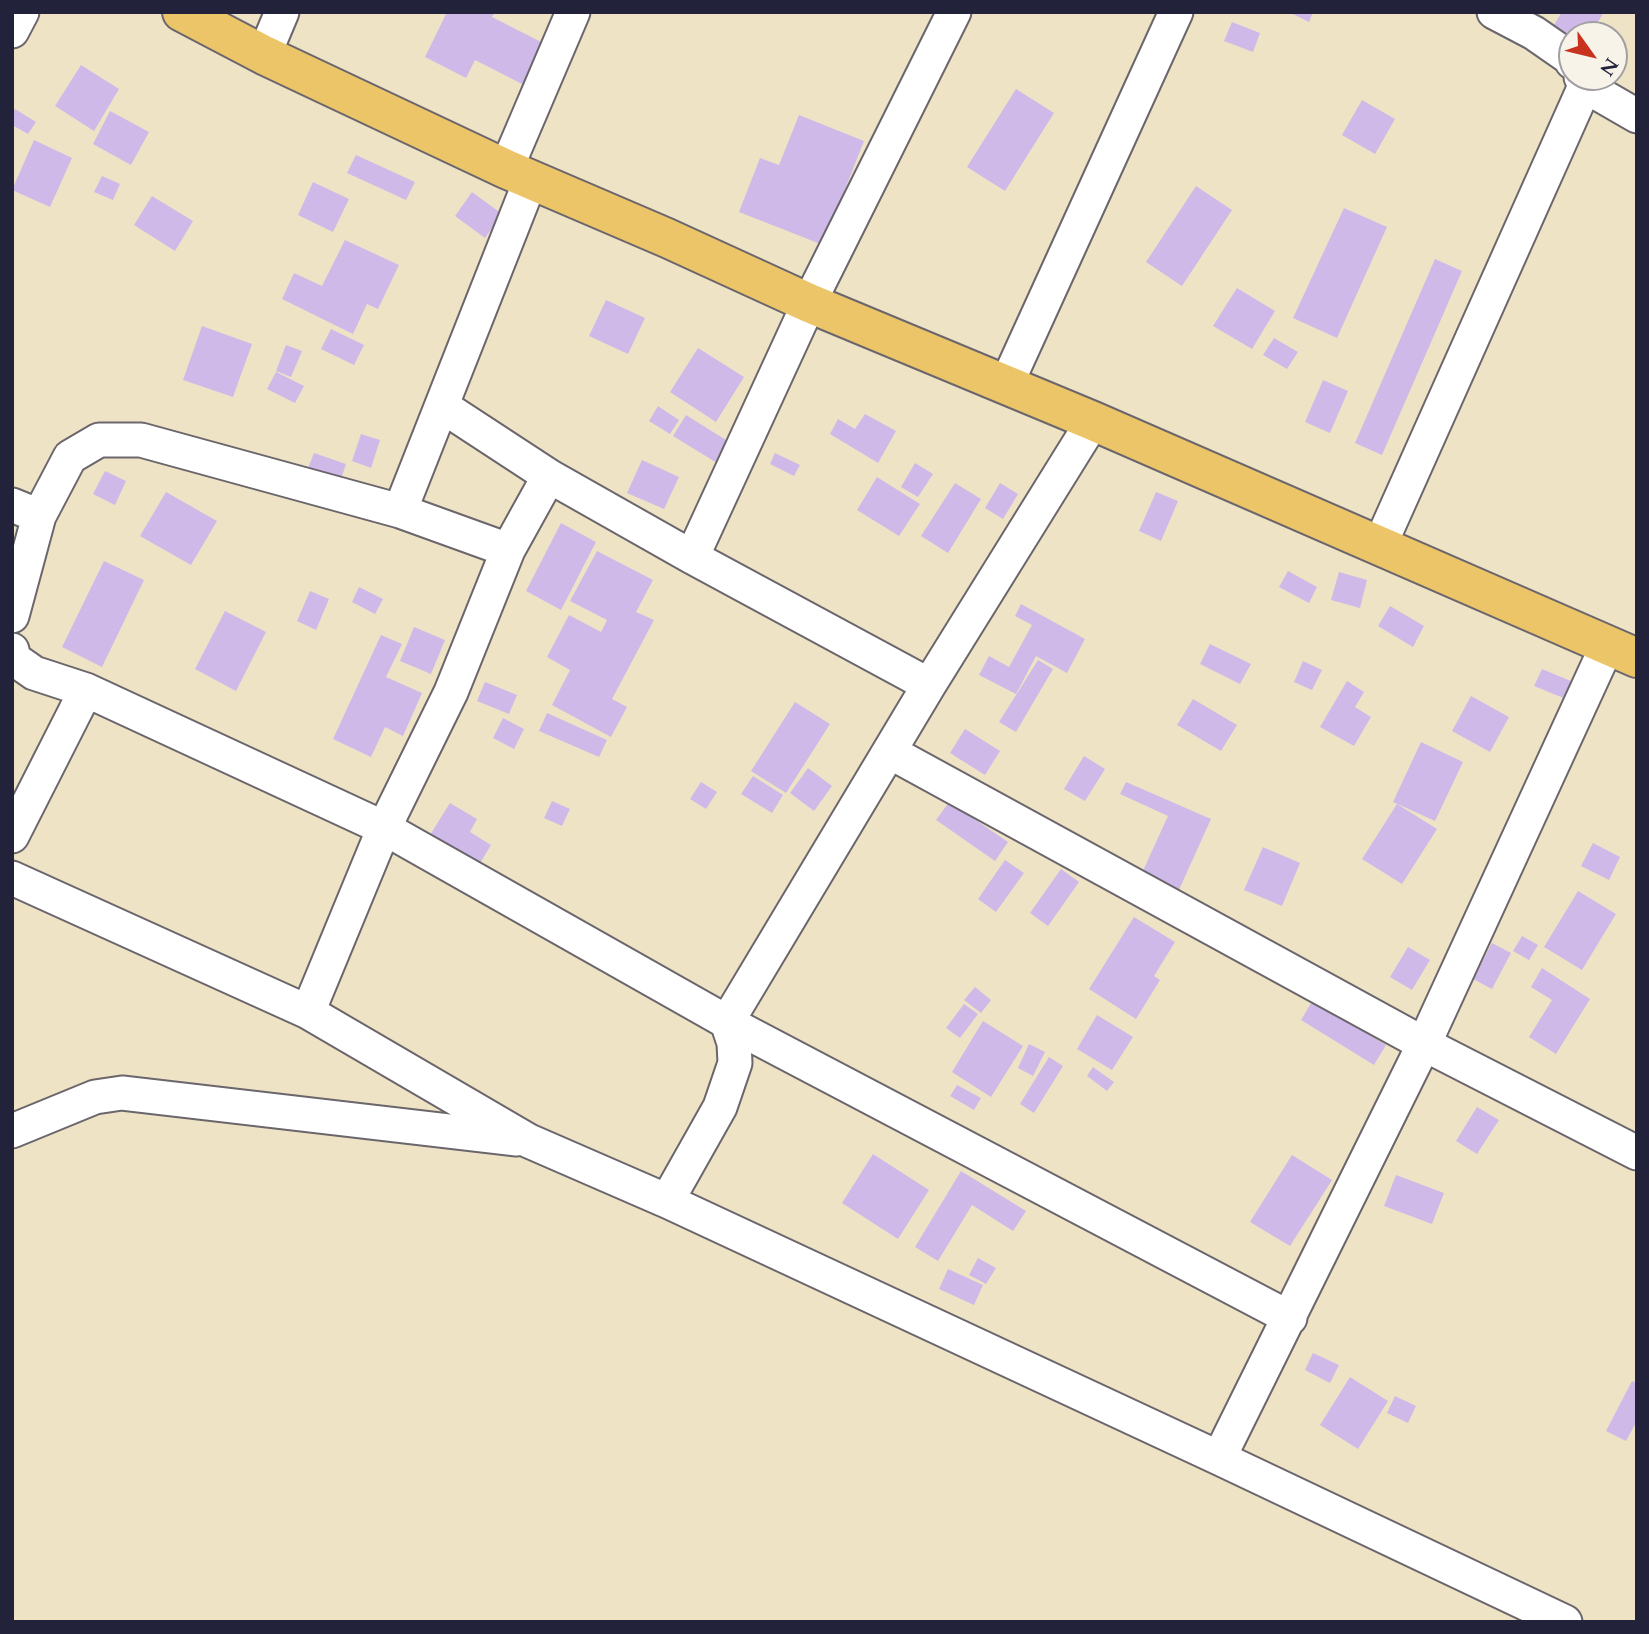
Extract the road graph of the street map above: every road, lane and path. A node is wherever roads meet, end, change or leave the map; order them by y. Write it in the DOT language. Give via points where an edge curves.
graph roads {
  1 [pos="22,12"];
  2 [pos="182,12"];
  3 [pos="282,12"];
  4 [pos="573,12"];
  5 [pos="954,12"];
  6 [pos="1176,12"];
  7 [pos="1494,12"];
  8 [pos="12,31"];
  9 [pos="1558,50"];
  10 [pos="264,55"];
  11 [pos="1572,91"];
  12 [pos="1602,91"];
  13 [pos="1637,116"];
  14 [pos="519,174"];
  15 [pos="809,303"];
  16 [pos="1006,385"];
  17 [pos="442,406"];
  18 [pos="1093,421"];
  19 [pos="549,477"];
  20 [pos="25,511"];
  21 [pos="400,511"];
  22 [pos="1379,547"];
  23 [pos="508,550"];
  24 [pos="692,557"];
  25 [pos="12,616"];
  26 [pos="12,650"];
  27 [pos="1622,652"];
  28 [pos="929,685"];
  29 [pos="86,690"];
  30 [pos="890,752"];
  31 [pos="384,828"];
  32 [pos="12,836"];
  33 [pos="12,878"];
  34 [pos="308,1012"];
  35 [pos="727,1022"];
  36 [pos="1424,1044"];
  37 [pos="12,1130"];
  38 [pos="530,1141"];
  39 [pos="1637,1153"];
  40 [pos="667,1201"];
  41 [pos="1290,1318"];
  42 [pos="1219,1458"];
  43 [pos="1565,1622"];
  1 -- 8 [label="street"];
  2 -- 10 [label="main road"];
  3 -- 10 [label="street"];
  4 -- 14 [label="street"];
  5 -- 15 [label="street"];
  6 -- 16 [label="street"];
  7 -- 9 [label="street"];
  10 -- 14 [label="main road"];
  11 -- 22 [label="street"];
  12 -- 13 [label="street"];
  14 -- 15 [label="main road"];
  14 -- 17 [label="street"];
  15 -- 16 [label="main road"];
  15 -- 24 [label="street"];
  16 -- 18 [label="main road"];
  17 -- 19 [label="street"];
  17 -- 21 [label="street"];
  18 -- 22 [label="main road"];
  18 -- 28 [label="street"];
  19 -- 23 [label="street"];
  19 -- 24 [label="street"];
  20 -- 21 [label="street" via="70,457 99,440 141,440"];
  20 -- 25 [label="street"];
  21 -- 23 [label="street"];
  22 -- 27 [label="main road"];
  23 -- 31 [label="street" via="451,692"];
  24 -- 28 [label="street"];
  26 -- 29 [label="street" via="14,659 34,673"];
  27 -- 36 [label="street"];
  28 -- 30 [label="street"];
  29 -- 31 [label="street"];
  29 -- 32 [label="street"];
  30 -- 35 [label="street"];
  30 -- 36 [label="street"];
  31 -- 34 [label="street"];
  31 -- 35 [label="street"];
  33 -- 34 [label="street"];
  34 -- 38 [label="street"];
  35 -- 40 [label="street" via="735,1063 720,1107"];
  35 -- 41 [label="street"];
  36 -- 39 [label="street"];
  36 -- 41 [label="street"];
  37 -- 38 [label="street" via="95,1097 122,1093"];
  38 -- 40 [label="street"];
  40 -- 42 [label="street"];
  41 -- 42 [label="street"];
  42 -- 43 [label="street"];
}
